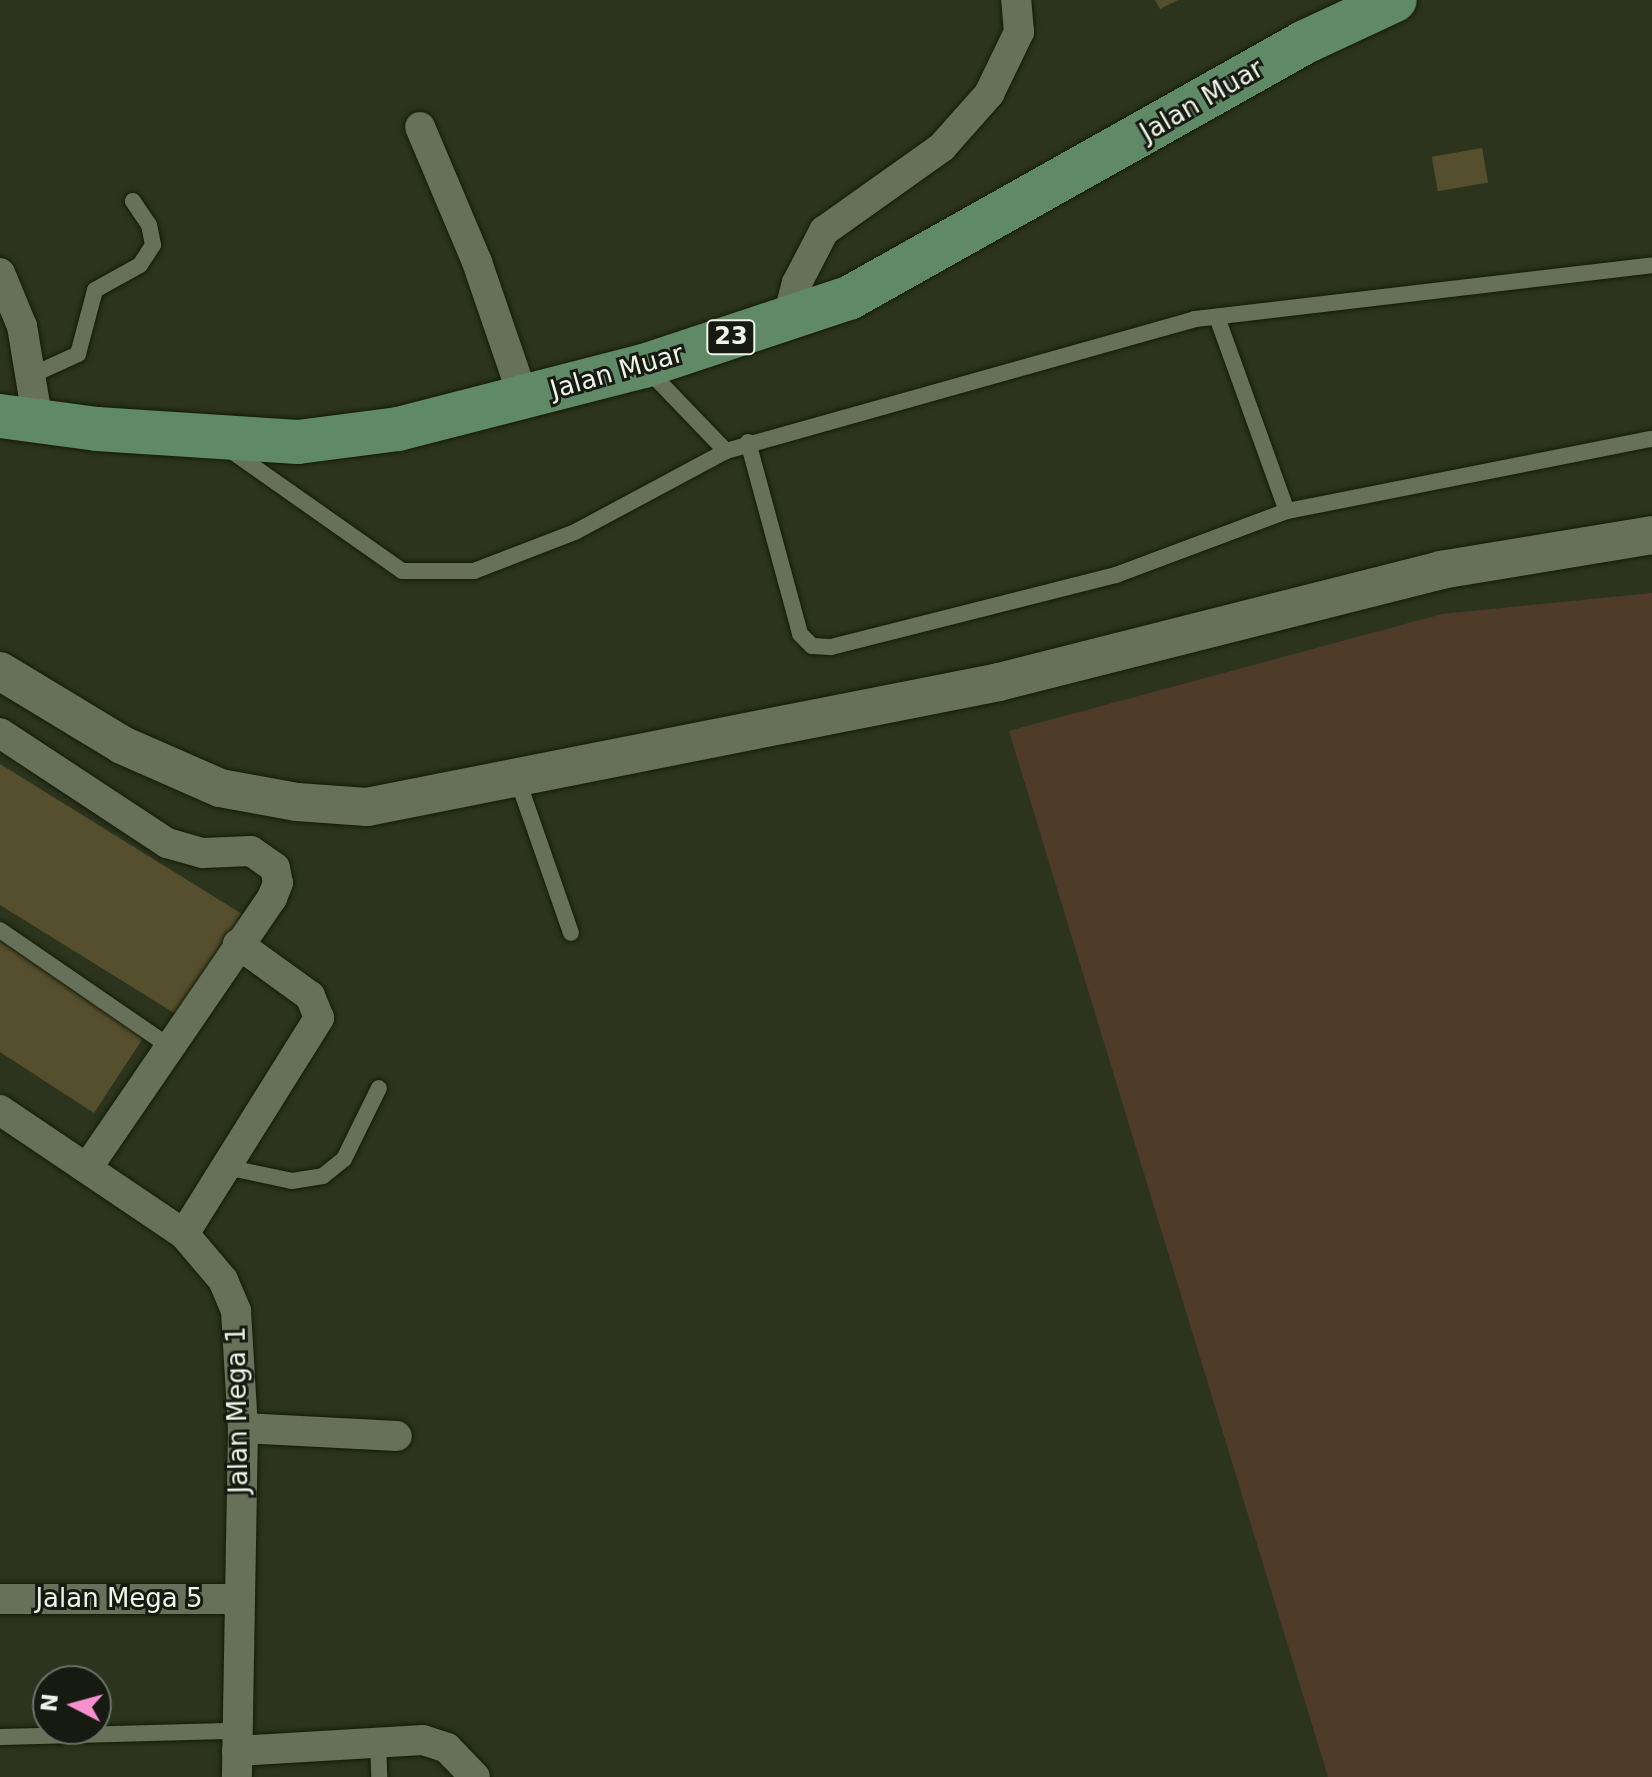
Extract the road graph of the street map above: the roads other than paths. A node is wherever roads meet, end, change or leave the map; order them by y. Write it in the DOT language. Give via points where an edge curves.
graph roads {
  1 [pos="1016,0"];
  2 [pos="1395,0"];
  3 [pos="420,127"];
  4 [pos="133,201"];
  5 [pos="1652,265"];
  6 [pos="0,273"];
  7 [pos="1217,317"];
  8 [pos="788,318"];
  9 [pos="644,366"];
  10 [pos="30,376"];
  11 [pos="524,399"];
  12 [pos="19,419"];
  13 [pos="212,438"];
  14 [pos="1652,439"];
  15 [pos="748,442"];
  16 [pos="726,451"];
  17 [pos="1287,511"];
  18 [pos="1652,535"];
  19 [pos="0,671"];
  20 [pos="0,733"];
  21 [pos="517,778"];
  22 [pos="0,930"];
  23 [pos="571,933"];
  24 [pos="238,944"];
  25 [pos="169,1046"];
  26 [pos="379,1088"];
  27 [pos="0,1110"];
  28 [pos="226,1167"];
  29 [pos="87,1168"];
  30 [pos="184,1234"];
  31 [pos="243,1428"];
  32 [pos="397,1436"];
  33 [pos="0,1599"];
  34 [pos="237,1599"];
  35 [pos="0,1737"];
  36 [pos="378,1740"];
  37 [pos="237,1753"];
  38 [pos="379,1777"];
  39 [pos="475,1777"];
  1 -- 8 [label="street" via="1019,32 989,94 942,147 824,231 803,269"];
  2 -- 8 [label="main road, Jalan Muar / 23" via="1305,42 849,298"];
  3 -- 11 [label="street" via="477,262"];
  4 -- 10 [label="lane" via="149,225 153,245 140,265 95,290 78,354"];
  5 -- 7 [label="lane"];
  6 -- 10 [label="street" via="22,326"];
  7 -- 15 [label="lane"];
  7 -- 17 [label="lane"];
  8 -- 9 [label="main road, Jalan Muar / 23"];
  9 -- 11 [label="main road, Jalan Muar / 23"];
  9 -- 16 [label="lane"];
  10 -- 12 [label="street"];
  11 -- 13 [label="main road, Jalan Muar / 23" via="398,429 326,438"];
  12 -- 13 [label="main road, Jalan Muar / 23"];
  13 -- 16 [label="lane" via="402,571 474,571 575,532"];
  14 -- 17 [label="lane"];
  15 -- 16 [label="lane"];
  15 -- 17 [label="lane" via="800,634 812,646 831,647 1116,575"];
  18 -- 21 [label="street" via="1441,570 999,682"];
  19 -- 21 [label="street" via="122,745 220,788 367,807"];
  20 -- 24 [label="street" via="167,843 203,853 251,851 265,856 278,883"];
  21 -- 23 [label="lane"];
  22 -- 25 [label="lane"];
  24 -- 25 [label="street"];
  24 -- 28 [label="street" via="310,996 319,1018"];
  25 -- 29 [label="street"];
  26 -- 28 [label="lane" via="344,1159 323,1176 292,1181"];
  27 -- 29 [label="street, Jalan Mega 1"];
  28 -- 30 [label="street"];
  29 -- 30 [label="street, Jalan Mega 1"];
  30 -- 31 [label="street, Jalan Mega 1" via="223,1280 236,1311"];
  31 -- 32 [label="street"];
  31 -- 34 [label="street, Jalan Mega 1"];
  33 -- 34 [label="street, Jalan Mega 5"];
  34 -- 37 [label="street, Jalan Mega 1"];
  35 -- 37 [label="lane"];
  36 -- 37 [label="street"];
  36 -- 38 [label="lane"];
  36 -- 39 [label="street" via="423,1740 447,1748"];
}
